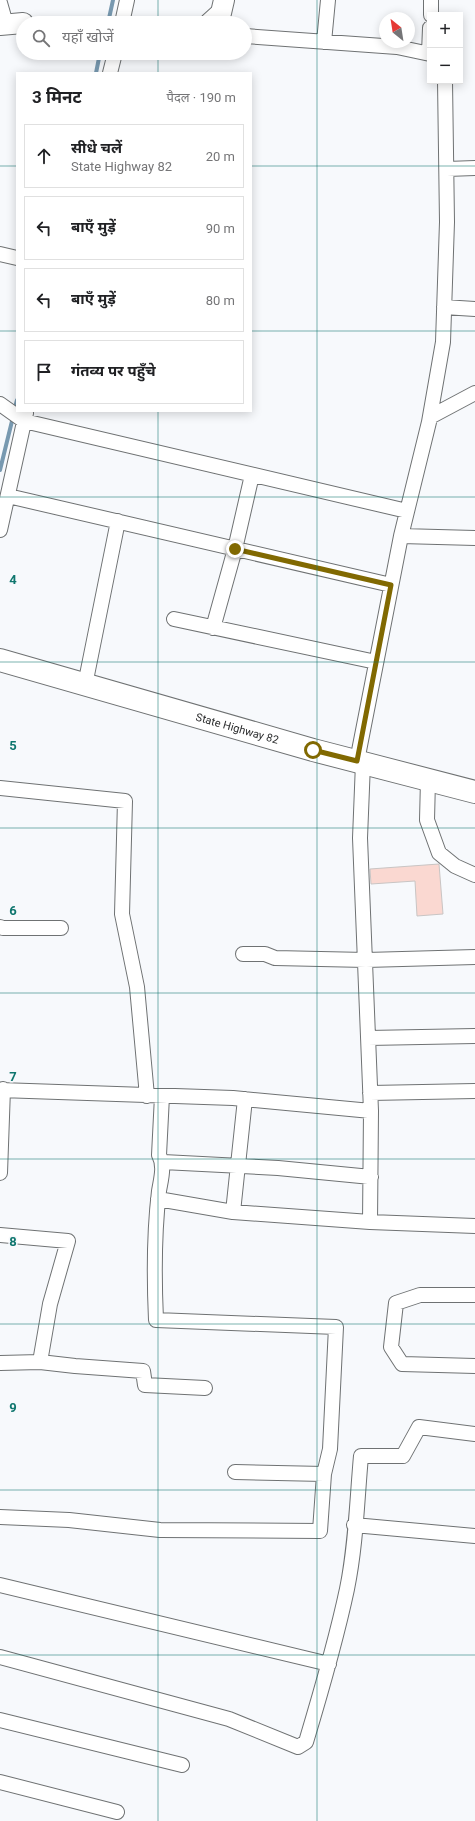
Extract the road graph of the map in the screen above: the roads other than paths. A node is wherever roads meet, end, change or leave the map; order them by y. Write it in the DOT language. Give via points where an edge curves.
graph roads {
  1 [pos="127,0"];
  2 [pos="224,0"];
  3 [pos="328,0"];
  4 [pos="431,0"];
  5 [pos="0,4"];
  6 [pos="431,12"];
  7 [pos="124,16"];
  8 [pos="218,16"];
  9 [pos="10,24"];
  10 [pos="252,37"];
  11 [pos="324,42"];
  12 [pos="427,54"];
  13 [pos="113,60"];
  14 [pos="110,72"];
  15 [pos="445,84"];
  16 [pos="475,168"];
  17 [pos="447,169"];
  18 [pos="0,254"];
  19 [pos="16,258"];
  20 [pos="444,307"];
  21 [pos="475,309"];
  22 [pos="475,393"];
  23 [pos="15,413"];
  24 [pos="430,417"];
  25 [pos="252,475"];
  26 [pos="8,496"];
  27 [pos="407,511"];
  28 [pos="118,521"];
  29 [pos="0,527"];
  30 [pos="401,536"];
  31 [pos="475,538"];
  32 [pos="235,549"];
  33 [pos="391,585"];
  34 [pos="174,619"];
  35 [pos="213,628"];
  36 [pos="0,660"];
  37 [pos="376,662"];
  38 [pos="85,684"];
  39 [pos="360,762"];
  40 [pos="428,780"];
  41 [pos="0,788"];
  42 [pos="475,792"];
  43 [pos="475,875"];
  44 [pos="0,927"];
  45 [pos="61,928"];
  46 [pos="243,954"];
  47 [pos="475,957"];
  48 [pos="366,960"];
  49 [pos="475,1036"];
  50 [pos="368,1038"];
  51 [pos="2,1090"];
  52 [pos="475,1091"];
  53 [pos="370,1093"];
  54 [pos="147,1096"];
  55 [pos="162,1096"];
  56 [pos="245,1099"];
  57 [pos="371,1111"];
  58 [pos="163,1162"];
  59 [pos="238,1166"];
  60 [pos="0,1172"];
  61 [pos="371,1177"];
  62 [pos="158,1199"];
  63 [pos="233,1212"];
  64 [pos="370,1222"];
  65 [pos="475,1226"];
  66 [pos="0,1235"];
  67 [pos="475,1295"];
  68 [pos="40,1362"];
  69 [pos="0,1364"];
  70 [pos="475,1366"];
  71 [pos="205,1388"];
  72 [pos="475,1434"];
  73 [pos="235,1472"];
  74 [pos="324,1474"];
  75 [pos="0,1517"];
  76 [pos="354,1524"];
  77 [pos="475,1536"];
  78 [pos="0,1585"];
  79 [pos="0,1657"];
  80 [pos="329,1664"];
  81 [pos="0,1720"];
  82 [pos="182,1765"];
  83 [pos="0,1782"];
  84 [pos="117,1812"];
  1 -- 7 [label="street"];
  2 -- 8 [label="main road"];
  3 -- 11 [label="street"];
  4 -- 6 [label="street"];
  5 -- 9 [label="street"];
  10 -- 11 [label="street"];
  11 -- 12 [label="street" via="397,47"];
  13 -- 14 [label="street"];
  15 -- 17 [label="street"];
  16 -- 17 [label="street"];
  17 -- 20 [label="street"];
  18 -- 19 [label="street"];
  20 -- 21 [label="street"];
  20 -- 24 [label="street" via="443,342"];
  22 -- 24 [label="street"];
  23 -- 25 [label="street"];
  23 -- 26 [label="street"];
  24 -- 27 [label="street"];
  25 -- 27 [label="street"];
  25 -- 32 [label="street"];
  26 -- 28 [label="street"];
  26 -- 29 [label="street"];
  27 -- 30 [label="street"];
  28 -- 32 [label="street"];
  28 -- 38 [label="street"];
  30 -- 31 [label="street"];
  30 -- 33 [label="street"];
  32 -- 33 [label="street"];
  32 -- 35 [label="street"];
  33 -- 37 [label="street"];
  34 -- 35 [label="street"];
  35 -- 37 [label="street"];
  36 -- 38 [label="main road, State Highway 82"];
  37 -- 39 [label="street"];
  38 -- 39 [label="main road, State Highway 82"];
  39 -- 40 [label="main road, State Highway 82"];
  39 -- 48 [label="street" via="360,838"];
  40 -- 42 [label="main road, State Highway 82"];
  40 -- 43 [label="street" via="427,820 439,853 455,866"];
  41 -- 54 [label="street" via="125,801 122,914 137,987"];
  44 -- 45 [label="street"];
  46 -- 48 [label="street" via="265,954 275,958"];
  47 -- 48 [label="street"];
  48 -- 50 [label="street"];
  49 -- 50 [label="street"];
  50 -- 53 [label="street"];
  51 -- 54 [label="street"];
  51 -- 60 [label="street"];
  52 -- 53 [label="street"];
  53 -- 57 [label="street"];
  54 -- 55 [label="street"];
  55 -- 56 [label="street"];
  55 -- 58 [label="street" via="159,1155"];
  56 -- 57 [label="street"];
  56 -- 59 [label="street"];
  57 -- 61 [label="street"];
  58 -- 59 [label="street"];
  58 -- 62 [label="street"];
  59 -- 61 [label="street"];
  59 -- 63 [label="street"];
  61 -- 64 [label="street"];
  62 -- 63 [label="street"];
  62 -- 74 [label="street" via="154,1278 156,1320 336,1327 330,1449"];
  63 -- 64 [label="street"];
  64 -- 65 [label="street"];
  66 -- 68 [label="street" via="68,1241 50,1304"];
  67 -- 70 [label="street" via="420,1295 396,1303 391,1347 402,1364"];
  68 -- 69 [label="street"];
  68 -- 71 [label="street" via="144,1370 145,1385"];
  72 -- 76 [label="street" via="419,1427 403,1456 361,1456"];
  73 -- 74 [label="street"];
  74 -- 75 [label="street" via="320,1531 160,1530 69,1520"];
  76 -- 77 [label="street"];
  76 -- 80 [label="street" via="355,1539 347,1588"];
  78 -- 80 [label="street"];
  79 -- 80 [label="street" via="229,1719 298,1747 306,1742"];
  81 -- 82 [label="street"];
  83 -- 84 [label="street"];
}
